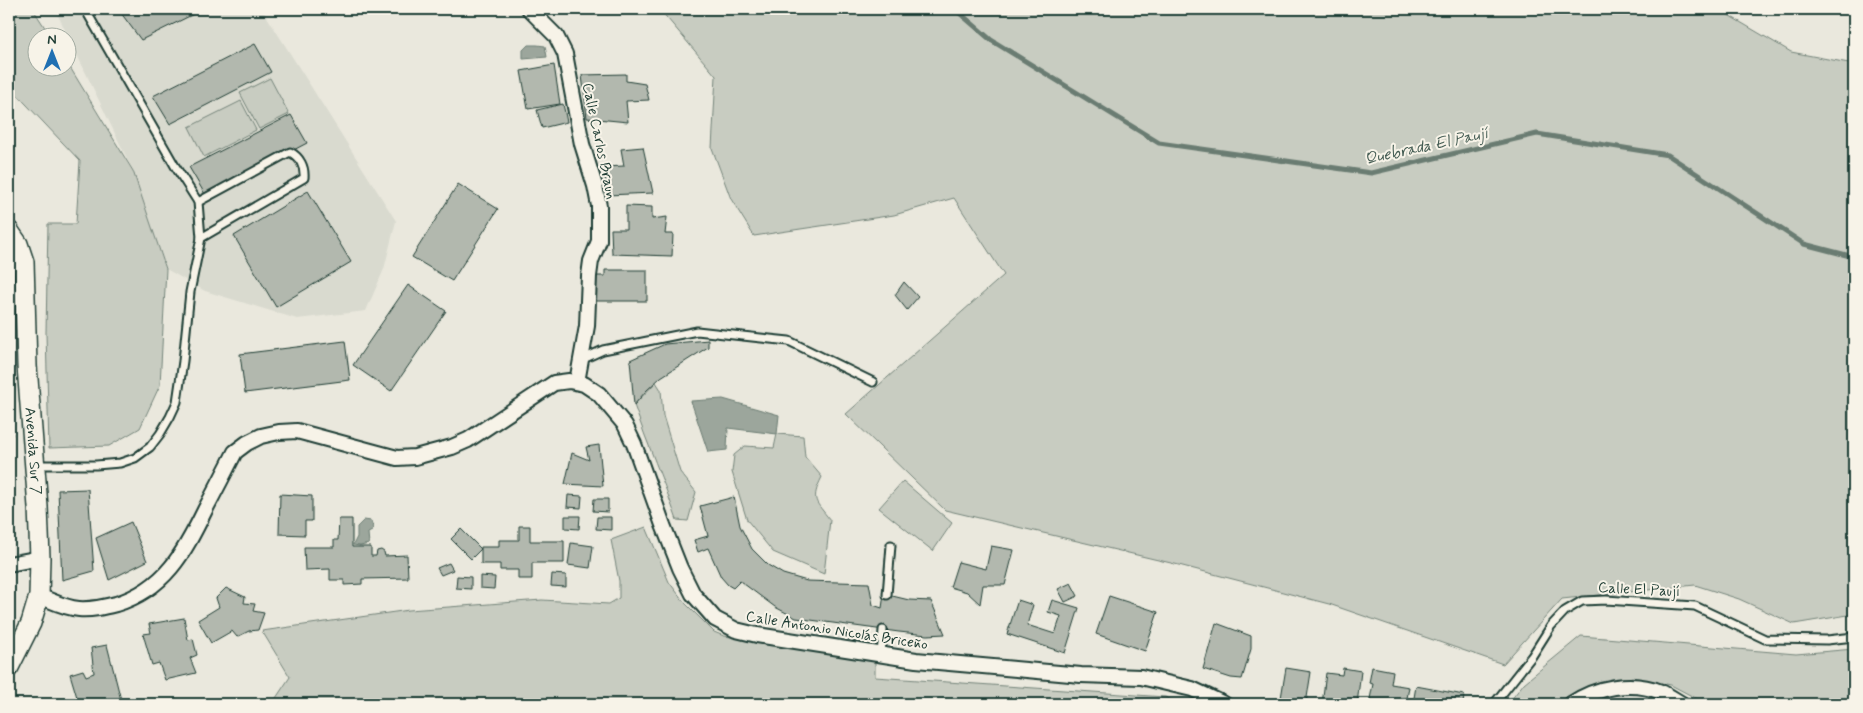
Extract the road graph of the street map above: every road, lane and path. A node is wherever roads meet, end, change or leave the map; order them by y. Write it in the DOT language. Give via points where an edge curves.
graph roads {
  1 [pos="85,9"];
  2 [pos="529,9"];
  3 [pos="198,202"];
  4 [pos="9,231"];
  5 [pos="201,238"];
  6 [pos="581,360"];
  7 [pos="577,382"];
  8 [pos="873,382"];
  9 [pos="35,465"];
  10 [pos="892,545"];
  11 [pos="40,558"];
  12 [pos="9,564"];
  13 [pos="887,595"];
  14 [pos="39,596"];
  15 [pos="883,630"];
  16 [pos="1854,637"];
  17 [pos="881,656"];
  18 [pos="9,667"];
  19 [pos="1224,704"];
  20 [pos="1494,704"];
  21 [pos="1571,704"];
  22 [pos="1682,704"];
  1 -- 3 [label="lane"];
  2 -- 6 [label="street, Calle Carlos Braun" via="556,36 566,54 582,144 599,206 599,241 591,262 587,326"];
  3 -- 5 [label="lane"];
  3 -- 5 [label="lane" via="290,152 297,156 304,170 304,178"];
  4 -- 9 [label="main road, Avenida Sur 7" via="24,262 27,366"];
  5 -- 9 [label="lane" via="190,292 177,402 150,448 135,458 120,462"];
  6 -- 7 [label="street, Calle Carlos Braun"];
  6 -- 8 [label="lane" via="603,350 697,331 789,341"];
  7 -- 14 [label="street" via="554,383 468,440 415,457 397,458 296,431 260,436 235,452 186,548 160,580 143,593 98,609 70,607"];
  7 -- 17 [label="street, Calle Antonio Nicolás Briceño" via="599,394 625,425 680,568 693,594 715,619 736,630 757,635"];
  9 -- 11 [label="main road, Avenida Sur 7"];
  10 -- 13 [label="lane"];
  11 -- 12 [label="street"];
  11 -- 14 [label="main road, Avenida Sur 7"];
  14 -- 18 [label="main road, Avenida Sur 7" via="31,622"];
  15 -- 17 [label="lane"];
  16 -- 20 [label="lane, Calle El Paují" via="1765,639 1695,606 1582,601 1565,611 1551,626"];
  17 -- 19 [label="street, Calle Antonio Nicolás Briceño" via="1081,676 1141,677 1192,689"];
  21 -- 22 [label="street" via="1604,688 1621,687 1662,692"];
}
